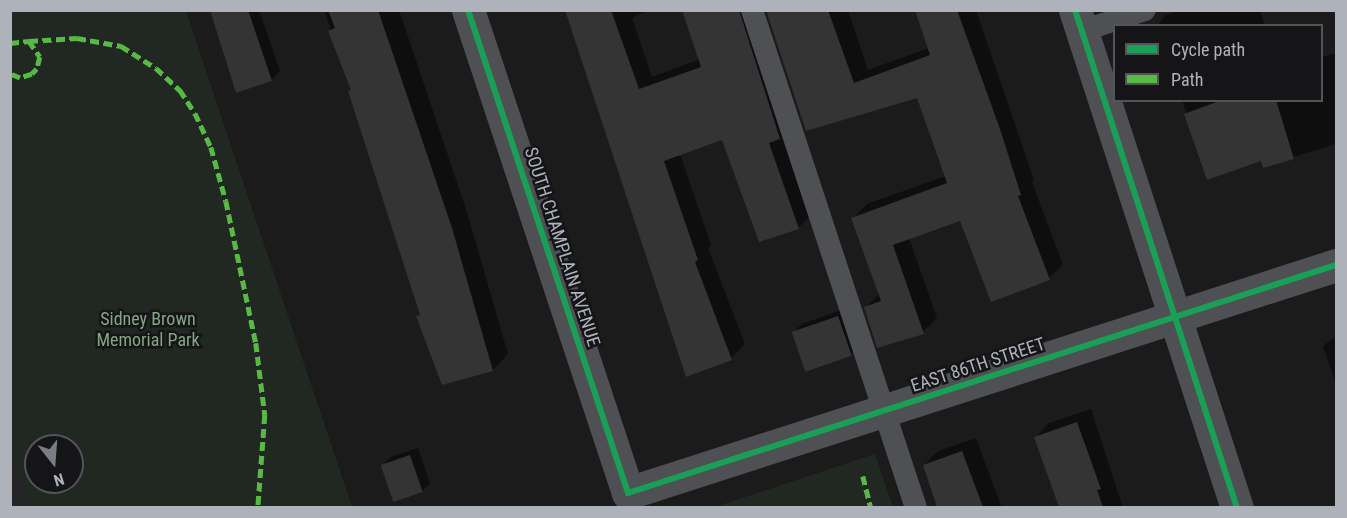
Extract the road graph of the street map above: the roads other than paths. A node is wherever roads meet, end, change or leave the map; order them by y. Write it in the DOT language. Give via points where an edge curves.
graph roads {
  1 [pos="468,10"];
  2 [pos="752,10"];
  3 [pos="1145,10"];
  4 [pos="1078,21"];
  5 [pos="1336,265"];
  6 [pos="1175,318"];
  7 [pos="884,411"];
  8 [pos="628,493"];
  9 [pos="916,507"];
  10 [pos="1237,507"];
  1 -- 8 [label="street, SOUTH CHAMPLAIN AVENUE"];
  2 -- 7 [label="lane"];
  3 -- 4 [label="lane"];
  4 -- 6 [label="street"];
  5 -- 6 [label="street, EAST 86TH STREET"];
  6 -- 7 [label="street, EAST 86TH STREET"];
  6 -- 10 [label="street"];
  7 -- 8 [label="street, EAST 86TH STREET"];
  7 -- 9 [label="lane"];
}
